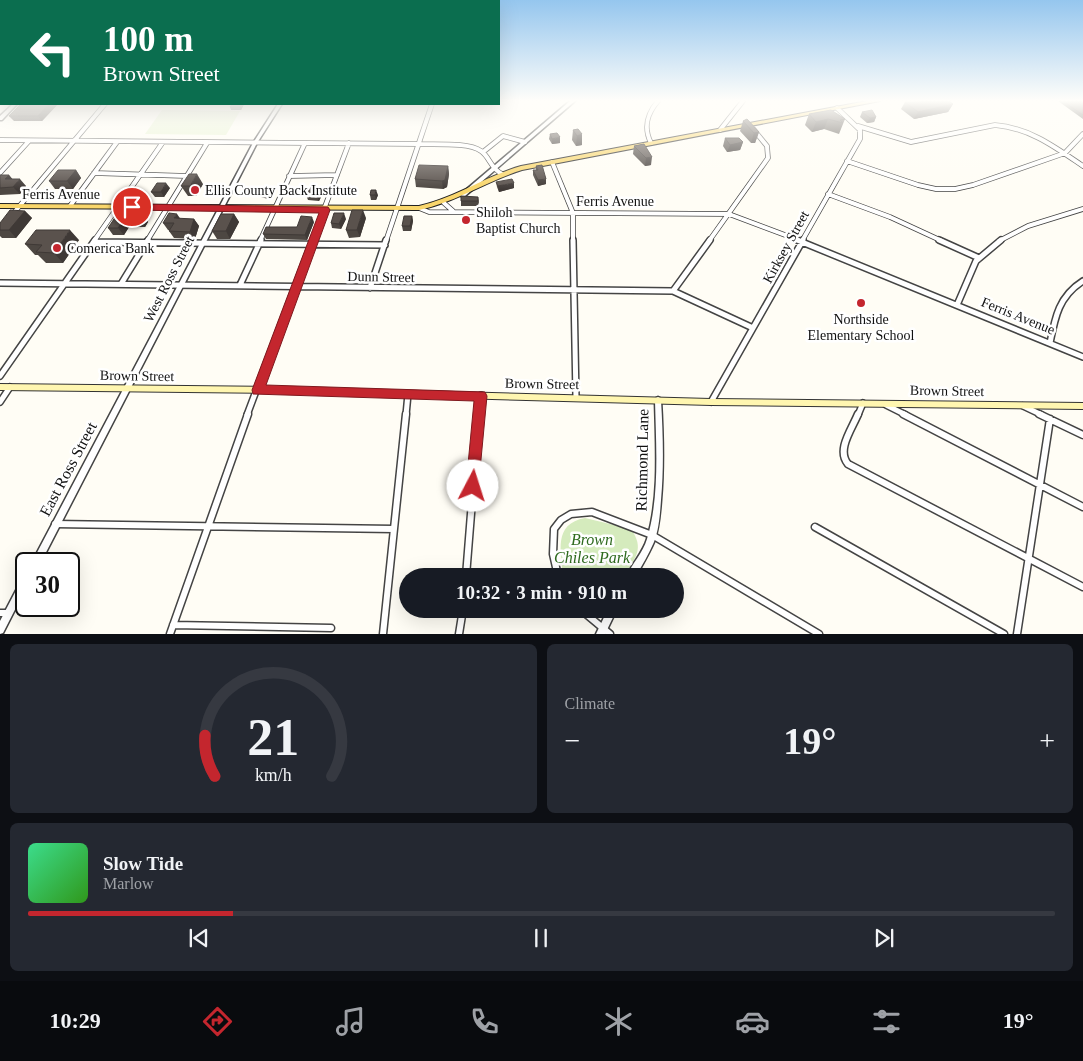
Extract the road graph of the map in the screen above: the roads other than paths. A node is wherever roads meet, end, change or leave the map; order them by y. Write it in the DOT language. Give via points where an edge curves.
graph roads {
  1 [pos="83,131"];
  2 [pos="263,131"];
  3 [pos="423,131"];
  4 [pos="538,131"];
  5 [pos="648,131"];
  6 [pos="717,131"];
  7 [pos="754,131"];
  8 [pos="860,131"];
  9 [pos="874,131"];
  10 [pos="972,131"];
  11 [pos="1023,131"];
  12 [pos="1083,134"];
  13 [pos="0,140"];
  14 [pos="29,141"];
  15 [pos="74,141"];
  16 [pos="117,142"];
  17 [pos="163,142"];
  18 [pos="207,142"];
  19 [pos="525,142"];
  20 [pos="255,143"];
  21 [pos="305,143"];
  22 [pos="349,143"];
  23 [pos="651,143"];
  24 [pos="418,144"];
  25 [pos="483,152"];
  26 [pos="1065,153"];
  27 [pos="847,161"];
  28 [pos="552,162"];
  29 [pos="0,164"];
  30 [pos="8,164"];
  31 [pos="1083,166"];
  32 [pos="493,168"];
  33 [pos="0,173"];
  34 [pos="94,173"];
  35 [pos="502,174"];
  36 [pos="138,175"];
  37 [pos="337,175"];
  38 [pos="187,176"];
  39 [pos="289,176"];
  40 [pos="828,194"];
  41 [pos="463,195"];
  42 [pos="444,203"];
  43 [pos="0,206"];
  44 [pos="19,206"];
  45 [pos="70,206"];
  46 [pos="118,207"];
  47 [pos="167,208"];
  48 [pos="419,208"];
  49 [pos="220,209"];
  50 [pos="274,209"];
  51 [pos="1083,209"];
  52 [pos="325,210"];
  53 [pos="397,210"];
  54 [pos="453,211"];
  55 [pos="573,213"];
  56 [pos="729,214"];
  57 [pos="10,218"];
  58 [pos="801,241"];
  59 [pos="95,242"];
  60 [pos="146,242"];
  61 [pos="202,243"];
  62 [pos="259,244"];
  63 [pos="313,244"];
  64 [pos="385,245"];
  65 [pos="979,258"];
  66 [pos="1083,281"];
  67 [pos="0,283"];
  68 [pos="66,283"];
  69 [pos="121,284"];
  70 [pos="181,284"];
  71 [pos="1077,284"];
  72 [pos="240,285"];
  73 [pos="296,287"];
  74 [pos="370,288"];
  75 [pos="1083,288"];
  76 [pos="574,290"];
  77 [pos="673,291"];
  78 [pos="957,305"];
  79 [pos="753,328"];
  80 [pos="1050,343"];
  81 [pos="1083,357"];
  82 [pos="0,376"];
  83 [pos="0,387"];
  84 [pos="10,387"];
  85 [pos="127,388"];
  86 [pos="258,390"];
  87 [pos="408,394"];
  88 [pos="481,396"];
  89 [pos="576,397"];
  90 [pos="658,400"];
  91 [pos="0,402"];
  92 [pos="711,402"];
  93 [pos="863,403"];
  94 [pos="883,403"];
  95 [pos="1020,405"];
  96 [pos="1083,406"];
  97 [pos="1050,419"];
  98 [pos="1083,435"];
  99 [pos="1040,485"];
  100 [pos="1083,507"];
  101 [pos="55,524"];
  102 [pos="208,525"];
  103 [pos="815,527"];
  104 [pos="394,529"];
  105 [pos="652,535"];
  106 [pos="41,552"];
  107 [pos="1028,558"];
  108 [pos="467,568"];
  109 [pos="556,568"];
  110 [pos="635,568"];
  111 [pos="1083,587"];
  112 [pos="15,596"];
  113 [pos="4,613"];
  114 [pos="461,618"];
  115 [pos="589,618"];
  116 [pos="609,618"];
  117 [pos="173,625"];
  118 [pos="331,628"];
  119 [pos="0,630"];
  120 [pos="604,632"];
  121 [pos="170,634"];
  122 [pos="382,634"];
  123 [pos="459,634"];
  124 [pos="819,634"];
  125 [pos="1004,634"];
  126 [pos="1017,634"];
  1 -- 15 [label="street"];
  2 -- 20 [label="street, West Ross Street"];
  3 -- 24 [label="street"];
  4 -- 19 [label="street"];
  5 -- 23 [label="street"];
  6 -- 23 [label="main road"];
  7 -- 56 [label="street" via="767,146 769,155"];
  8 -- 27 [label="street, Kirksey Street" via="862,134"];
  9 -- 10 [label="street" via="911,142"];
  11 -- 26 [label="street" via="1038,135"];
  12 -- 26 [label="street"];
  13 -- 14 [label="street"];
  14 -- 15 [label="street"];
  14 -- 30 [label="street"];
  15 -- 16 [label="street"];
  15 -- 44 [label="street"];
  16 -- 17 [label="street"];
  16 -- 34 [label="street"];
  17 -- 18 [label="street"];
  17 -- 36 [label="street"];
  18 -- 20 [label="street"];
  18 -- 38 [label="street"];
  19 -- 25 [label="street" via="503,136"];
  19 -- 32 [label="street"];
  20 -- 21 [label="street"];
  20 -- 49 [label="street, West Ross Street"];
  21 -- 22 [label="street"];
  21 -- 39 [label="street"];
  22 -- 24 [label="street"];
  22 -- 37 [label="street"];
  23 -- 28 [label="main road"];
  24 -- 25 [label="street" via="472,147"];
  24 -- 53 [label="street"];
  25 -- 32 [label="street"];
  26 -- 27 [label="street" via="973,185 947,189 918,185"];
  26 -- 31 [label="street"];
  27 -- 40 [label="street, Kirksey Street"];
  28 -- 35 [label="main road"];
  28 -- 55 [label="street"];
  29 -- 30 [label="street"];
  30 -- 33 [label="street"];
  32 -- 35 [label="street"];
  32 -- 41 [label="street"];
  34 -- 36 [label="street"];
  34 -- 45 [label="street"];
  35 -- 41 [label="main road"];
  36 -- 38 [label="street"];
  36 -- 46 [label="street"];
  37 -- 39 [label="street"];
  37 -- 52 [label="street"];
  38 -- 47 [label="street"];
  39 -- 50 [label="street"];
  40 -- 58 [label="street, Kirksey Street"];
  40 -- 65 [label="street" via="890,217"];
  41 -- 42 [label="main road"];
  42 -- 48 [label="main road"];
  42 -- 54 [label="street"];
  43 -- 44 [label="main road, Ferris Avenue"];
  44 -- 45 [label="main road, Ferris Avenue"];
  44 -- 57 [label="street"];
  45 -- 46 [label="main road, Ferris Avenue"];
  46 -- 47 [label="main road, Ferris Avenue"];
  46 -- 59 [label="street"];
  47 -- 49 [label="main road, Ferris Avenue"];
  47 -- 60 [label="street"];
  48 -- 53 [label="main road, Ferris Avenue"];
  48 -- 54 [label="street, Ferris Avenue" via="426,212"];
  49 -- 50 [label="main road, Ferris Avenue"];
  49 -- 61 [label="street, West Ross Street"];
  50 -- 52 [label="main road, Ferris Avenue"];
  50 -- 62 [label="street"];
  51 -- 65 [label="street" via="1021,229"];
  52 -- 53 [label="main road, Ferris Avenue"];
  52 -- 63 [label="street"];
  53 -- 64 [label="street"];
  54 -- 55 [label="street, Ferris Avenue"];
  55 -- 56 [label="street, Ferris Avenue"];
  55 -- 76 [label="street"];
  56 -- 58 [label="street, Ferris Avenue"];
  56 -- 77 [label="street"];
  58 -- 78 [label="street, Ferris Avenue"];
  58 -- 79 [label="street, Kirksey Street"];
  59 -- 60 [label="street"];
  59 -- 68 [label="street"];
  60 -- 61 [label="street"];
  60 -- 69 [label="street"];
  61 -- 62 [label="street"];
  61 -- 70 [label="street, West Ross Street"];
  62 -- 63 [label="street"];
  62 -- 72 [label="street"];
  63 -- 64 [label="street"];
  63 -- 73 [label="street"];
  64 -- 74 [label="street"];
  65 -- 78 [label="street" via="972,267"];
  66 -- 71 [label="street"];
  67 -- 68 [label="street, Dunn Street"];
  68 -- 69 [label="street, Dunn Street"];
  68 -- 82 [label="street"];
  69 -- 70 [label="street, Dunn Street"];
  70 -- 72 [label="street, Dunn Street"];
  70 -- 85 [label="street, West Ross Street"];
  71 -- 75 [label="street"];
  71 -- 80 [label="street" via="1068,290 1056,311"];
  72 -- 73 [label="street, Dunn Street"];
  73 -- 74 [label="street, Dunn Street"];
  73 -- 86 [label="street"];
  74 -- 76 [label="street, Dunn Street"];
  76 -- 77 [label="street, Dunn Street"];
  76 -- 89 [label="street"];
  77 -- 79 [label="street, Dunn Street"];
  78 -- 80 [label="street, Ferris Avenue"];
  79 -- 92 [label="street, Kirksey Street"];
  80 -- 81 [label="street, Ferris Avenue"];
  83 -- 84 [label="main road, Brown Street"];
  84 -- 85 [label="main road, Brown Street"];
  84 -- 91 [label="street"];
  85 -- 86 [label="main road, Brown Street"];
  85 -- 101 [label="street, East Ross Street"];
  86 -- 87 [label="main road, Brown Street"];
  86 -- 102 [label="street"];
  87 -- 88 [label="main road, Brown Street"];
  87 -- 104 [label="street"];
  88 -- 89 [label="main road, Brown Street"];
  88 -- 108 [label="street"];
  89 -- 90 [label="main road, Brown Street"];
  90 -- 92 [label="main road, Brown Street"];
  90 -- 105 [label="street, Richmond Lane" via="656,512"];
  92 -- 93 [label="main road, Brown Street"];
  93 -- 94 [label="main road, Brown Street"];
  93 -- 107 [label="street" via="844,445 843,458 848,464"];
  94 -- 95 [label="main road, Brown Street"];
  94 -- 99 [label="street"];
  95 -- 96 [label="main road, Brown Street"];
  95 -- 97 [label="street"];
  97 -- 98 [label="street"];
  97 -- 99 [label="street"];
  99 -- 100 [label="street"];
  99 -- 107 [label="street"];
  101 -- 102 [label="street"];
  101 -- 106 [label="street, East Ross Street"];
  102 -- 104 [label="street" via="273,529"];
  102 -- 117 [label="street"];
  103 -- 125 [label="street"];
  104 -- 122 [label="street"];
  105 -- 109 [label="street" via="592,512 571,514 554,529"];
  105 -- 110 [label="street, Richmond Lane"];
  105 -- 124 [label="street"];
  107 -- 111 [label="street"];
  107 -- 126 [label="street"];
  112 -- 113 [label="street"];
  113 -- 119 [label="street"];
  114 -- 123 [label="street"];
  115 -- 120 [label="street"];
  116 -- 120 [label="street"];
  117 -- 118 [label="street"];
  117 -- 121 [label="street"];
}
